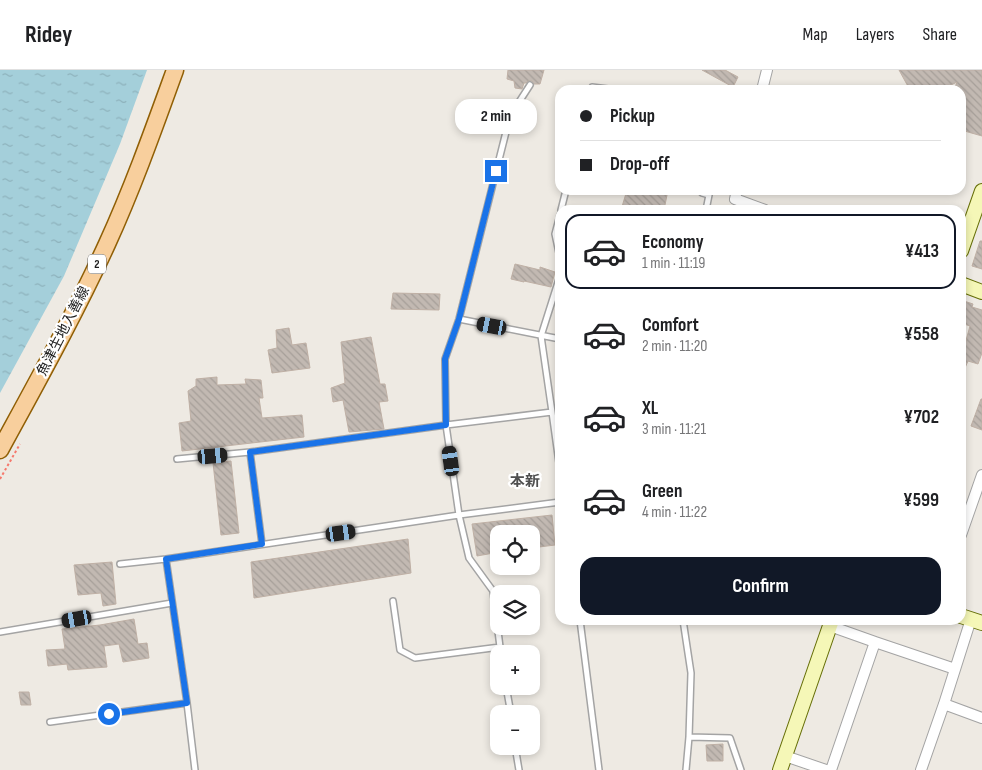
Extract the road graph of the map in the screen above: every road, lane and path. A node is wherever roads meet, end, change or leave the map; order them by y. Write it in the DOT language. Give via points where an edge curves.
graph roads {
  1 [pos="175,70"];
  2 [pos="767,70"];
  3 [pos="530,85"];
  4 [pos="763,85"];
  5 [pos="982,191"];
  6 [pos="736,195"];
  7 [pos="751,205"];
  8 [pos="966,237"];
  9 [pos="966,286"];
  10 [pos="555,292"];
  11 [pos="982,292"];
  12 [pos="459,319"];
  13 [pos="541,336"];
  14 [pos="555,338"];
  15 [pos="552,412"];
  16 [pos="446,425"];
  17 [pos="555,434"];
  18 [pos="0,450"];
  19 [pos="250,452"];
  20 [pos="177,459"];
  21 [pos="982,475"];
  22 [pos="555,503"];
  23 [pos="459,516"];
  24 [pos="966,521"];
  25 [pos="262,544"];
  26 [pos="166,559"];
  27 [pos="120,564"];
  28 [pos="393,602"];
  29 [pos="172,603"];
  30 [pos="971,619"];
  31 [pos="581,625"];
  32 [pos="684,625"];
  33 [pos="830,625"];
  34 [pos="836,625"];
  35 [pos="0,632"];
  36 [pos="875,642"];
  37 [pos="500,645"];
  38 [pos="490,648"];
  39 [pos="955,669"];
  40 [pos="187,703"];
  41 [pos="944,704"];
  42 [pos="982,718"];
  43 [pos="50,722"];
  44 [pos="690,738"];
  45 [pos="516,755"];
  46 [pos="785,756"];
  47 [pos="195,770"];
  48 [pos="519,770"];
  49 [pos="599,770"];
  50 [pos="686,770"];
  51 [pos="741,770"];
  52 [pos="780,770"];
  53 [pos="826,770"];
  54 [pos="831,770"];
  55 [pos="921,770"];
  1 -- 18 [label="main road, 魚津生地入善線 / 2" via="107,245 65,331"];
  2 -- 4 [label="street"];
  3 -- 12 [label="lane" via="510,116"];
  5 -- 8 [label="street"];
  6 -- 7 [label="street" via="735,199"];
  9 -- 11 [label="street"];
  10 -- 13 [label="lane"];
  12 -- 13 [label="lane"];
  12 -- 16 [label="lane" via="445,359"];
  13 -- 14 [label="lane"];
  13 -- 15 [label="lane"];
  15 -- 16 [label="lane"];
  15 -- 17 [label="lane"];
  16 -- 19 [label="lane"];
  16 -- 23 [label="lane"];
  19 -- 20 [label="lane"];
  19 -- 25 [label="lane"];
  21 -- 24 [label="street"];
  22 -- 23 [label="lane"];
  23 -- 25 [label="lane"];
  23 -- 37 [label="lane" via="469,558 494,591"];
  25 -- 26 [label="lane"];
  26 -- 27 [label="lane"];
  26 -- 29 [label="lane"];
  28 -- 38 [label="lane" via="400,650 415,658"];
  29 -- 35 [label="lane"];
  29 -- 40 [label="lane"];
  30 -- 39 [label="street"];
  31 -- 49 [label="lane"];
  32 -- 44 [label="lane" via="691,673"];
  33 -- 46 [label="street"];
  34 -- 36 [label="street"];
  36 -- 39 [label="street"];
  36 -- 54 [label="street"];
  39 -- 41 [label="street"];
  40 -- 43 [label="lane"];
  40 -- 47 [label="lane"];
  41 -- 42 [label="street"];
  41 -- 55 [label="street"];
  44 -- 50 [label="lane"];
  44 -- 51 [label="lane" via="730,738"];
  45 -- 48 [label="lane"];
  46 -- 52 [label="street"];
  46 -- 53 [label="street"];
}
